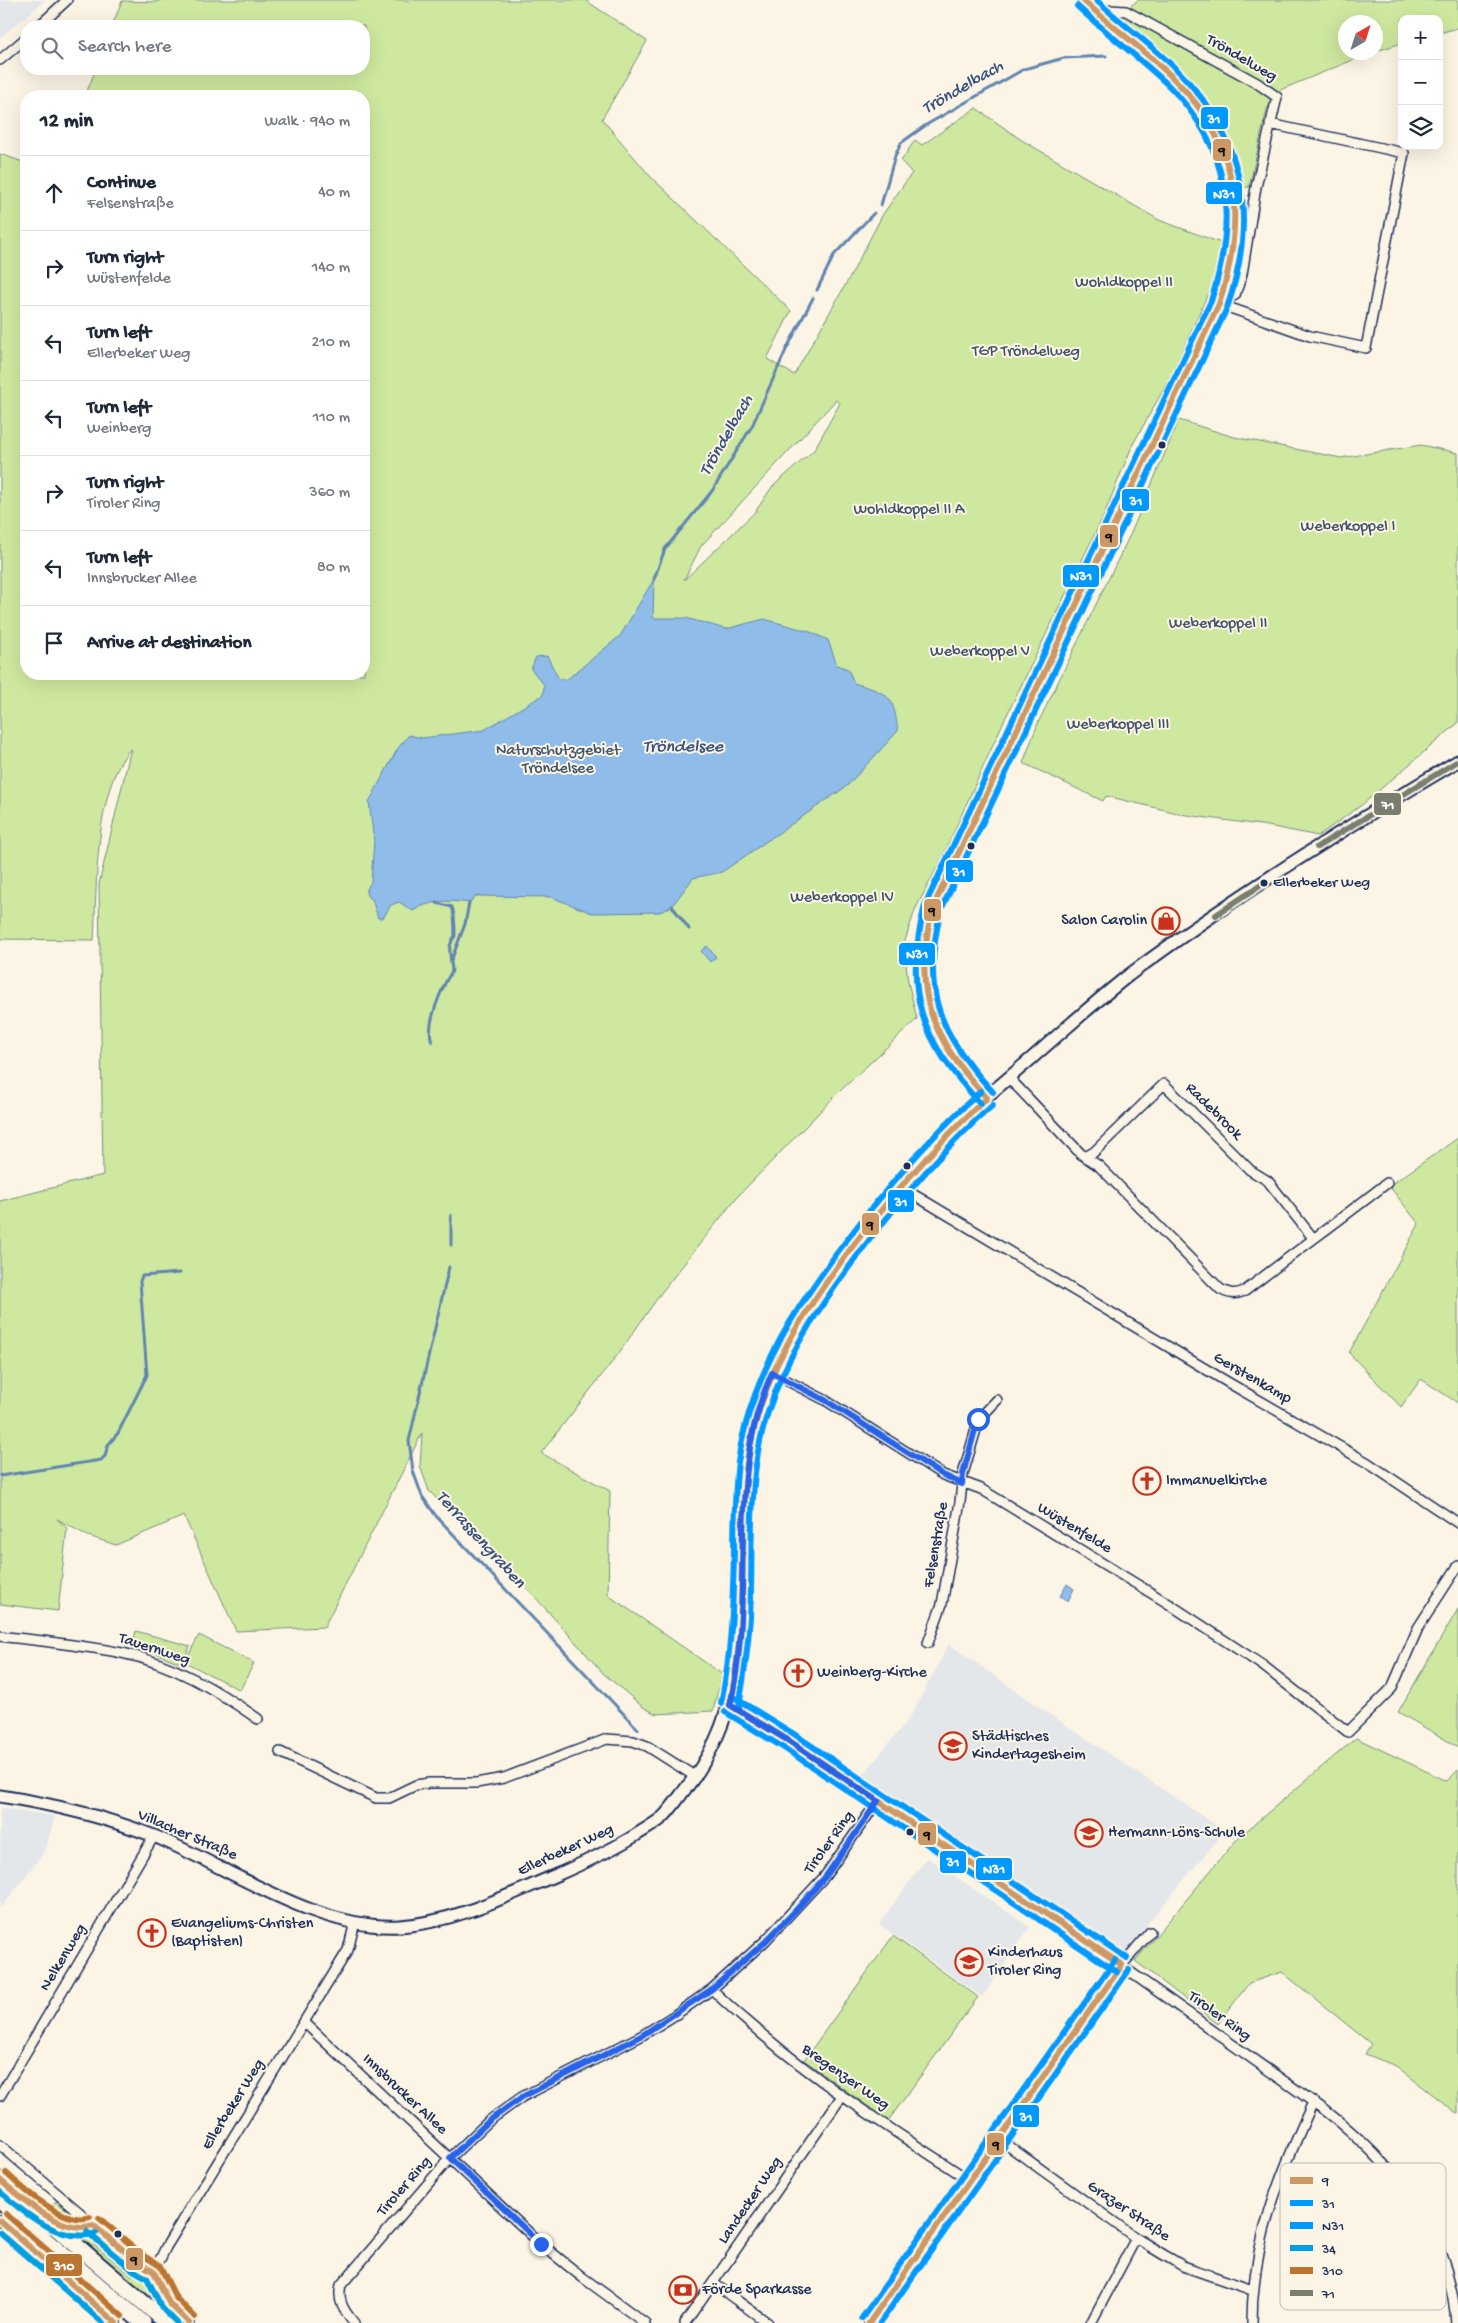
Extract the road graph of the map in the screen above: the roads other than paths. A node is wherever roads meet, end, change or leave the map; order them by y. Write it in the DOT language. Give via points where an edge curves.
graph roads {
  1 [pos="67,0"];
  2 [pos="1083,0"];
  3 [pos="1102,19"];
  4 [pos="45,20"];
  5 [pos="20,43"];
  6 [pos="0,60"];
  7 [pos="1270,124"];
  8 [pos="1219,304"];
  9 [pos="1458,761"];
  10 [pos="1009,1078"];
  11 [pos="986,1098"];
  12 [pos="1087,1156"];
  13 [pos="1387,1183"];
  14 [pos="901,1187"];
  15 [pos="1313,1238"];
  16 [pos="772,1373"];
  17 [pos="997,1400"];
  18 [pos="962,1484"];
  19 [pos="1458,1523"];
  20 [pos="1458,1566"];
  21 [pos="0,1636"];
  22 [pos="928,1642"];
  23 [pos="730,1705"];
  24 [pos="258,1720"];
  25 [pos="280,1752"];
  26 [pos="696,1777"];
  27 [pos="0,1796"];
  28 [pos="878,1801"];
  29 [pos="154,1836"];
  30 [pos="355,1922"];
  31 [pos="1150,1932"];
  32 [pos="1122,1965"];
  33 [pos="712,1989"];
  34 [pos="305,2023"];
  35 [pos="0,2096"];
  36 [pos="842,2096"];
  37 [pos="1312,2102"];
  38 [pos="999,2139"];
  39 [pos="0,2145"];
  40 [pos="450,2158"];
  41 [pos="1287,2163"];
  42 [pos="1384,2163"];
  43 [pos="0,2180"];
  44 [pos="969,2180"];
  45 [pos="1280,2180"];
  46 [pos="0,2201"];
  47 [pos="24,2202"];
  48 [pos="0,2220"];
  49 [pos="93,2225"];
  50 [pos="1136,2238"];
  51 [pos="154,2272"];
  52 [pos="1446,2275"];
  53 [pos="713,2283"];
  54 [pos="1252,2290"];
  55 [pos="116,2323"];
  56 [pos="143,2323"];
  57 [pos="167,2323"];
  58 [pos="189,2323"];
  59 [pos="354,2323"];
  60 [pos="646,2323"];
  61 [pos="685,2323"];
  62 [pos="768,2323"];
  63 [pos="869,2323"];
  64 [pos="1090,2323"];
  65 [pos="1252,2323"];
  66 [pos="1456,2323"];
  1 -- 4 [label="street"];
  2 -- 3 [label="street, Tröndelweg"];
  3 -- 7 [label="street, Tröndelweg" via="1110,10 1126,11 1257,83 1277,97"];
  3 -- 8 [label="street, Tröndelweg" via="1175,80 1196,104 1223,151 1231,176 1237,219 1233,263"];
  5 -- 6 [label="street"];
  7 -- 8 [label="street, Tröndelweg" via="1242,274 1235,295"];
  7 -- 8 [label="street" via="1404,153 1366,348 1310,336"];
  8 -- 11 [label="street, Tröndelweg" via="933,907 922,958 926,1001 947,1050"];
  9 -- 10 [label="street, Ellerbeker Weg" via="1317,847 1181,939 1122,981"];
  10 -- 11 [label="street, Ellerbeker Weg"];
  10 -- 12 [label="street" via="1081,1154"];
  11 -- 14 [label="street, Ellerbeker Weg" via="938,1142"];
  12 -- 15 [label="street" via="1228,1294 1245,1292"];
  12 -- 15 [label="street, Radebrook" via="1164,1084 1250,1170 1268,1181"];
  13 -- 15 [label="street" via="1324,1234"];
  14 -- 16 [label="street, Ellerbeker Weg" via="805,1311 784,1345"];
  14 -- 19 [label="street, Gerstenkamp" via="1368,1463"];
  16 -- 18 [label="street, Wüstenfelde" via="825,1400"];
  16 -- 23 [label="street, Ellerbeker Weg" via="747,1462 741,1638"];
  17 -- 18 [label="street, Felsenstraße" via="978,1419"];
  18 -- 20 [label="street, Wüstenfelde" via="982,1489 1215,1633 1269,1670 1348,1732 1392,1688 1418,1628"];
  18 -- 22 [label="street, Felsenstraße" via="942,1604"];
  21 -- 24 [label="street, Tauernweg" via="144,1659 183,1674 225,1696"];
  23 -- 26 [label="street, Ellerbeker Weg" via="718,1738"];
  23 -- 28 [label="street"];
  25 -- 26 [label="street" via="376,1798 389,1798 416,1785 476,1783 504,1778 607,1740 633,1741 647,1746"];
  26 -- 30 [label="street, Ellerbeker Weg" via="662,1818 607,1853 488,1904 441,1919 394,1926"];
  27 -- 29 [label="street, Villacher Straße" via="104,1819"];
  28 -- 32 [label="street, Tiroler Ring"];
  28 -- 33 [label="street, Tiroler Ring" via="826,1876 796,1910"];
  29 -- 30 [label="street, Villacher Straße" via="291,1901 332,1918"];
  29 -- 35 [label="street, Nelkenweg"];
  30 -- 34 [label="street, Ellerbeker Weg" via="348,1950"];
  31 -- 32 [label="street"];
  32 -- 37 [label="street, Tiroler Ring"];
  32 -- 38 [label="street"];
  33 -- 36 [label="street, Bregenzer Weg" via="789,2057"];
  33 -- 40 [label="street, Tiroler Ring" via="641,2036 522,2097 490,2120"];
  34 -- 40 [label="street, Innsbrucker Allee"];
  34 -- 51 [label="street, Ellerbeker Weg" via="166,2247"];
  36 -- 44 [label="street, Bregenzer Weg"];
  36 -- 53 [label="street, Landecker Weg"];
  37 -- 41 [label="street"];
  37 -- 42 [label="street, Tiroler Ring" via="1359,2137"];
  38 -- 44 [label="street"];
  38 -- 50 [label="street, Grazer Straße"];
  39 -- 49 [label="street"];
  40 -- 59 [label="street, Tiroler Ring" via="341,2285 340,2301 344,2312"];
  40 -- 60 [label="street, Innsbrucker Allee" via="548,2249"];
  43 -- 47 [label="highway"];
  44 -- 63 [label="street"];
  45 -- 54 [label="street" via="1260,2240"];
  46 -- 56 [label="highway"];
  47 -- 49 [label="highway" via="75,2227 86,2229"];
  47 -- 57 [label="highway"];
  48 -- 55 [label="street"];
  49 -- 51 [label="street" via="138,2263"];
  50 -- 54 [label="street, Grazer Straße" via="1183,2266"];
  50 -- 64 [label="street"];
  51 -- 58 [label="street" via="168,2303"];
  52 -- 66 [label="street, Tiroler Ring"];
  53 -- 61 [label="street, Landecker Weg"];
  53 -- 62 [label="street"];
  54 -- 65 [label="street"];
}
